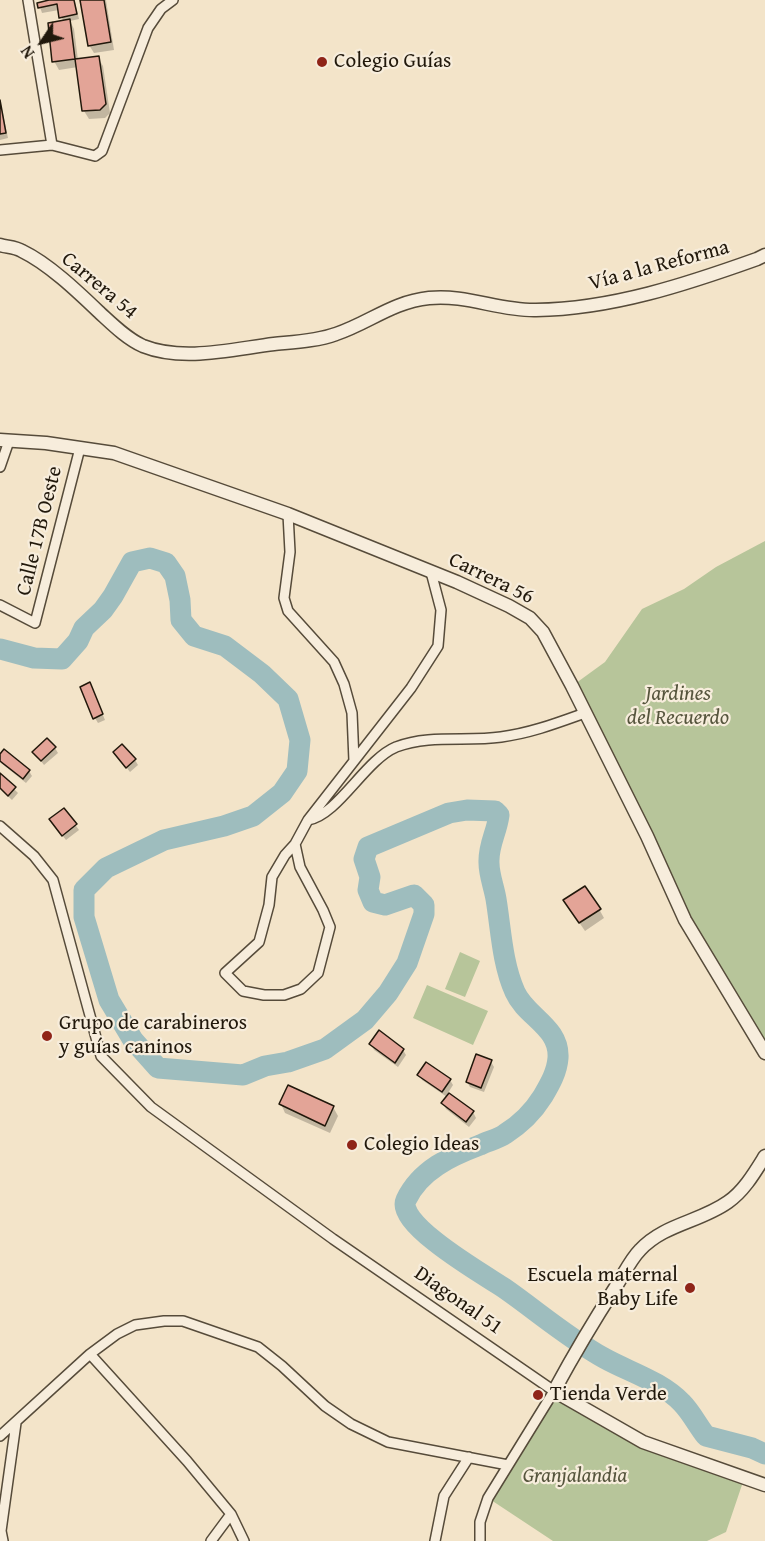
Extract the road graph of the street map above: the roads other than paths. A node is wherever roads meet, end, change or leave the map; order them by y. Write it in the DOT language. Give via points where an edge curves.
graph roads {
  1 [pos="28,0"];
  2 [pos="173,0"];
  3 [pos="52,145"];
  4 [pos="0,150"];
  5 [pos="0,245"];
  6 [pos="765,255"];
  7 [pos="175,353"];
  8 [pos="4,441"];
  9 [pos="80,448"];
  10 [pos="0,467"];
  11 [pos="288,514"];
  12 [pos="431,572"];
  13 [pos="0,605"];
  14 [pos="585,713"];
  15 [pos="354,761"];
  16 [pos="308,820"];
  17 [pos="0,826"];
  18 [pos="295,844"];
  19 [pos="765,1053"];
  20 [pos="765,1156"];
  21 [pos="90,1354"];
  22 [pos="554,1391"];
  23 [pos="16,1422"];
  24 [pos="0,1436"];
  25 [pos="469,1457"];
  26 [pos="508,1465"];
  27 [pos="765,1485"];
  28 [pos="231,1514"];
  29 [pos="3,1541"];
  30 [pos="211,1541"];
  31 [pos="244,1541"];
  32 [pos="435,1541"];
  33 [pos="480,1541"];
  1 -- 3 [label="street"];
  2 -- 3 [label="street" via="148,28 102,151 95,156"];
  3 -- 4 [label="street"];
  5 -- 7 [label="street, Carrera 54" via="21,250 47,268 112,325 143,345"];
  6 -- 7 [label="street, Vía a la Reforma" via="701,279 586,306 536,310 453,297 427,298 390,308 337,334 317,339"];
  8 -- 9 [label="street, Carrera 56"];
  8 -- 10 [label="street"];
  9 -- 11 [label="street, Carrera 56" via="114,453"];
  9 -- 13 [label="street, Calle 17B Oeste" via="35,623"];
  11 -- 12 [label="street, Carrera 56"];
  11 -- 15 [label="street" via="290,552 284,598 288,611 334,662 344,684 352,713"];
  12 -- 14 [label="street, Carrera 56" via="530,618 543,632"];
  12 -- 15 [label="street" via="441,610 438,646"];
  14 -- 16 [label="street" via="537,731 499,738 447,738 393,748 328,810"];
  14 -- 19 [label="street, Carrera 56" via="685,920"];
  15 -- 16 [label="street"];
  16 -- 18 [label="street"];
  17 -- 22 [label="street, Diagonal 51" via="34,856 53,880 101,1056 151,1107 333,1239"];
  18 -- 18 [label="street" via="272,877 259,942 225,973 243,991 284,995 301,989 318,973 330,927 300,867"];
  20 -- 22 [label="street" via="729,1202 672,1227 639,1250"];
  21 -- 23 [label="street"];
  21 -- 25 [label="street" via="135,1325 183,1321 258,1347 325,1406 379,1438"];
  21 -- 28 [label="street"];
  22 -- 26 [label="street"];
  22 -- 27 [label="street, Diagonal 51" via="626,1434"];
  23 -- 24 [label="street"];
  23 -- 29 [label="street" via="1,1531"];
  25 -- 26 [label="street"];
  25 -- 32 [label="street" via="444,1496"];
  26 -- 33 [label="street" via="488,1498 480,1522"];
  28 -- 30 [label="street"];
  28 -- 31 [label="street"];
}
